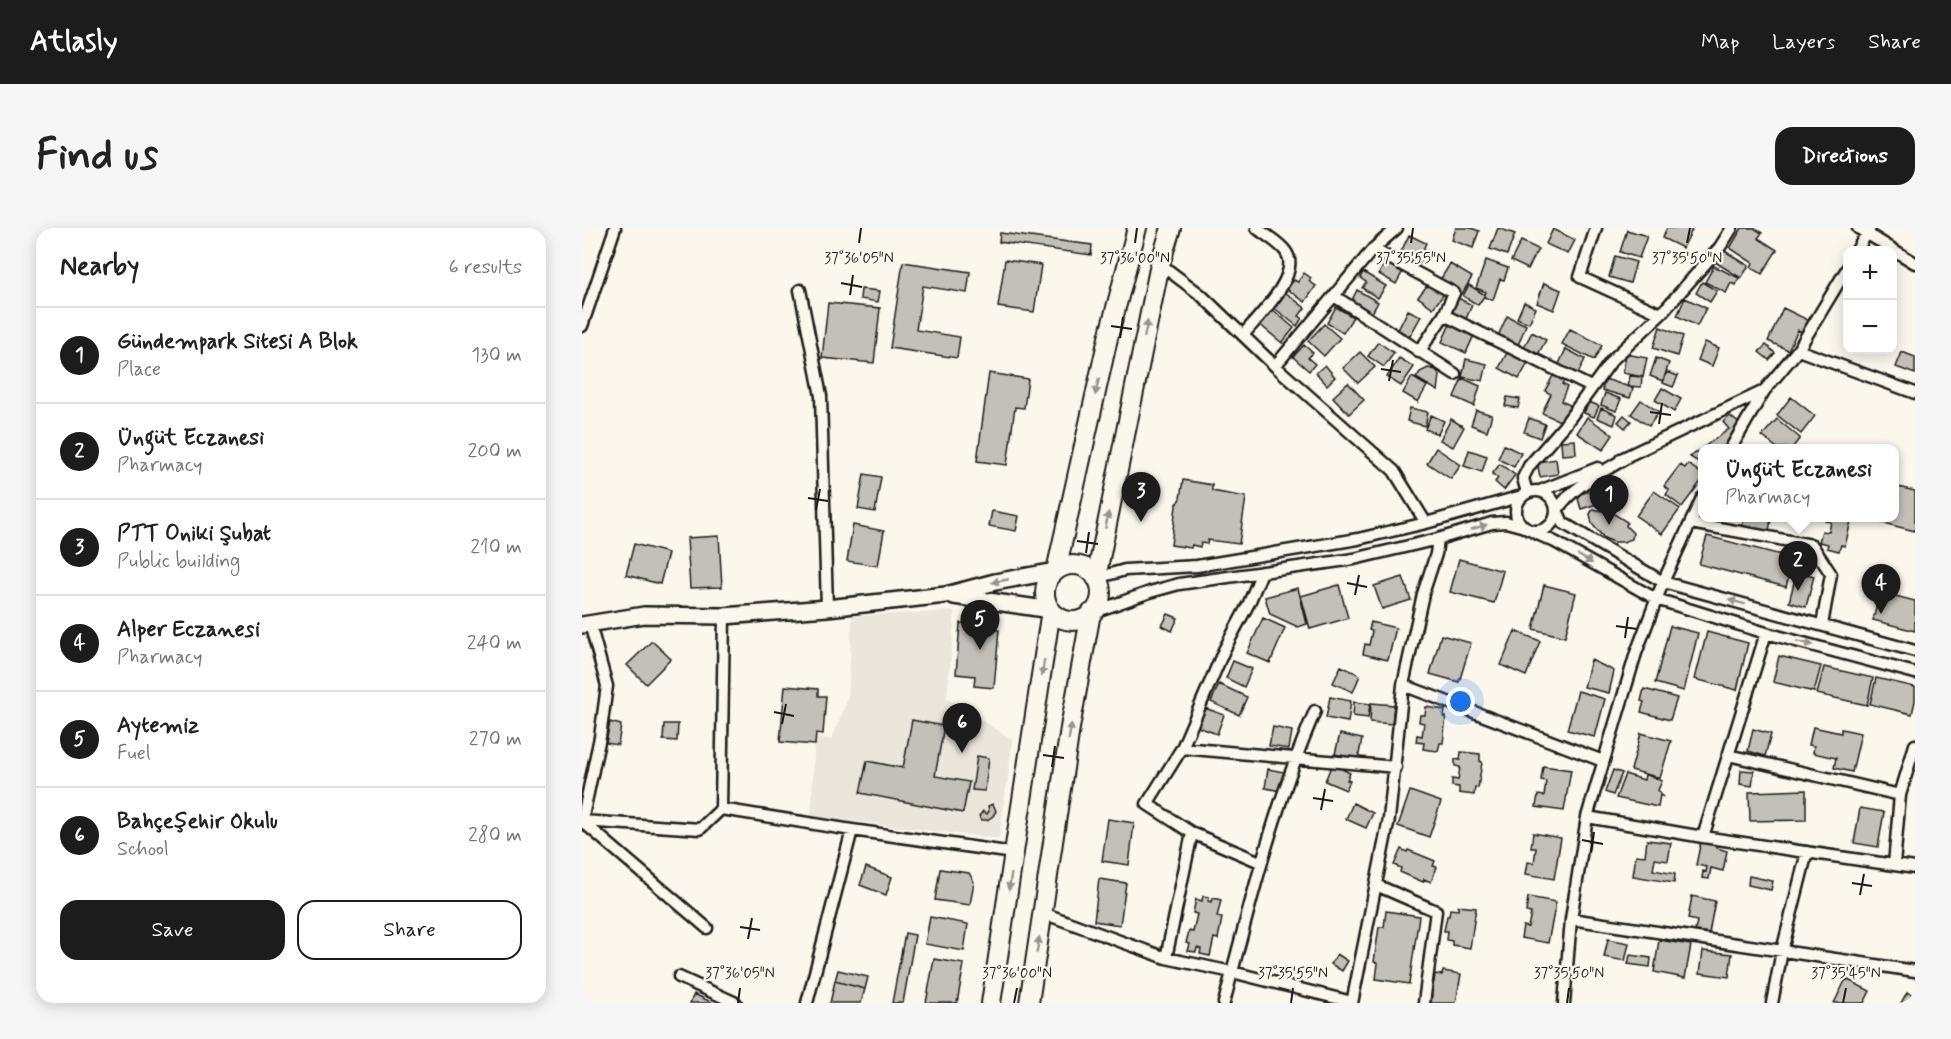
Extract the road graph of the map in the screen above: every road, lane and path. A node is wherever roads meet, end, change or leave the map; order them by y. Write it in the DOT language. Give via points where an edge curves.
graph roads {
  1 [pos="615,228"];
  2 [pos="1137,228"];
  3 [pos="1171,228"];
  4 [pos="1257,228"];
  5 [pos="1397,228"];
  6 [pos="1596,228"];
  7 [pos="1732,228"];
  8 [pos="1865,230"];
  9 [pos="1859,246"];
  10 [pos="1373,249"];
  11 [pos="1915,263"];
  12 [pos="1160,264"];
  13 [pos="1843,275"];
  14 [pos="800,290"];
  15 [pos="1334,296"];
  16 [pos="1661,314"];
  17 [pos="1444,315"];
  18 [pos="582,326"];
  19 [pos="1243,334"];
  20 [pos="1798,350"];
  21 [pos="1419,352"];
  22 [pos="1275,366"];
  23 [pos="1455,374"];
  24 [pos="1591,387"];
  25 [pos="1764,391"];
  26 [pos="1915,393"];
  27 [pos="1733,444"];
  28 [pos="1626,458"];
  29 [pos="1540,491"];
  30 [pos="1525,494"];
  31 [pos="1698,507"];
  32 [pos="1557,510"];
  33 [pos="1426,523"];
  34 [pos="1691,523"];
  35 [pos="1521,526"];
  36 [pos="1533,532"];
  37 [pos="1438,539"];
  38 [pos="1056,571"];
  39 [pos="1262,572"];
  40 [pos="1096,578"];
  41 [pos="1663,582"];
  42 [pos="946,595"];
  43 [pos="1656,599"];
  44 [pos="827,608"];
  45 [pos="1051,610"];
  46 [pos="1091,614"];
  47 [pos="724,616"];
  48 [pos="586,625"];
  49 [pos="1822,625"];
  50 [pos="1766,633"];
  51 [pos="1915,651"];
  52 [pos="1915,673"];
  53 [pos="1403,685"];
  54 [pos="1315,711"];
  55 [pos="1915,744"];
  56 [pos="1182,748"];
  57 [pos="1728,755"];
  58 [pos="1294,759"];
  59 [pos="1603,761"];
  60 [pos="1396,767"];
  61 [pos="1900,795"];
  62 [pos="721,809"];
  63 [pos="1587,817"];
  64 [pos="582,821"];
  65 [pos="852,830"];
  66 [pos="1192,833"];
  67 [pos="1703,837"];
  68 [pos="1014,852"];
  69 [pos="1807,852"];
  70 [pos="1260,862"];
  71 [pos="1894,865"];
  72 [pos="1915,868"];
  73 [pos="1376,885"];
  74 [pos="1043,913"];
  75 [pos="1571,919"];
  76 [pos="707,928"];
  77 [pos="1782,951"];
  78 [pos="1166,958"];
  79 [pos="1915,971"];
  80 [pos="1232,972"];
  81 [pos="679,977"];
  82 [pos="1352,1002"];
  83 [pos="736,1003"];
  84 [pos="807,1003"];
  85 [pos="991,1003"];
  86 [pos="1029,1003"];
  87 [pos="1224,1003"];
  88 [pos="1424,1003"];
  89 [pos="1564,1003"];
  90 [pos="1772,1003"];
  1 -- 18 [label="street"];
  2 -- 38 [label="main road, one-way"];
  3 -- 12 [label="main road"];
  4 -- 19 [label="street" via="1287,252 1290,264 1286,282"];
  5 -- 10 [label="street"];
  6 -- 16 [label="street" via="1580,277"];
  7 -- 16 [label="street"];
  8 -- 9 [label="street"];
  8 -- 11 [label="street"];
  10 -- 15 [label="street"];
  10 -- 17 [label="street" via="1454,293"];
  12 -- 19 [label="street" via="1201,294"];
  40 -- 12 [label="main road, one-way"];
  13 -- 20 [label="street"];
  14 -- 44 [label="street" via="821,396"];
  15 -- 21 [label="street"];
  15 -- 22 [label="street"];
  16 -- 24 [label="street" via="1612,360"];
  17 -- 21 [label="street"];
  17 -- 24 [label="street"];
  19 -- 22 [label="street"];
  20 -- 25 [label="street"];
  20 -- 26 [label="street"];
  21 -- 23 [label="street"];
  22 -- 33 [label="street" via="1394,471"];
  24 -- 30 [label="street" via="1529,466 1523,478"];
  25 -- 27 [label="street"];
  25 -- 28 [label="street"];
  28 -- 29 [label="street"];
  28 -- 32 [label="street" via="1587,481 1564,499"];
  29 -- 30 [label="street"];
  29 -- 32 [label="street" via="1552,497"];
  30 -- 33 [label="street"];
  30 -- 35 [label="street" via="1516,508"];
  31 -- 34 [label="street"];
  32 -- 36 [label="street" via="1547,529"];
  32 -- 41 [label="street" via="1563,523"];
  33 -- 40 [label="street" via="1358,539 1197,566 1125,570"];
  34 -- 41 [label="street"];
  34 -- 49 [label="street" via="1812,545 1831,574"];
  35 -- 36 [label="street"];
  37 -- 35 [label="street, one-way" via="1492,523"];
  36 -- 43 [label="street, one-way"];
  37 -- 39 [label="street" via="1354,559"];
  37 -- 53 [label="street"];
  38 -- 40 [label="main road" via="1074,565"];
  38 -- 42 [label="street, one-way"];
  38 -- 45 [label="main road" via="1046,587 1045,597"];
  39 -- 46 [label="street" via="1179,584"];
  39 -- 56 [label="street"];
  40 -- 46 [label="main road" via="1100,595"];
  41 -- 43 [label="street"];
  49 -- 41 [label="street, one-way"];
  42 -- 44 [label="street"];
  42 -- 45 [label="street"];
  43 -- 50 [label="street"];
  43 -- 59 [label="street"];
  44 -- 47 [label="street"];
  45 -- 46 [label="main road" via="1070,621"];
  45 -- 68 [label="main road, one-way"];
  74 -- 46 [label="main road, one-way"];
  47 -- 48 [label="street" via="644,615"];
  47 -- 62 [label="street"];
  48 -- 64 [label="street" via="608,686"];
  49 -- 51 [label="street"];
  50 -- 52 [label="street, one-way"];
  50 -- 57 [label="street"];
  53 -- 59 [label="street"];
  53 -- 60 [label="street"];
  54 -- 58 [label="street"];
  55 -- 61 [label="street"];
  56 -- 58 [label="street"];
  56 -- 66 [label="street" via="1147,804"];
  57 -- 61 [label="street"];
  57 -- 67 [label="street"];
  58 -- 60 [label="street"];
  58 -- 70 [label="street"];
  59 -- 63 [label="street"];
  60 -- 73 [label="street"];
  61 -- 71 [label="street"];
  62 -- 64 [label="street" via="700,829"];
  62 -- 65 [label="street"];
  63 -- 67 [label="street"];
  63 -- 75 [label="street"];
  64 -- 76 [label="street"];
  65 -- 68 [label="street"];
  65 -- 84 [label="street"];
  66 -- 70 [label="street"];
  66 -- 78 [label="street"];
  67 -- 69 [label="street"];
  68 -- 85 [label="main road, one-way"];
  69 -- 71 [label="street"];
  69 -- 77 [label="street"];
  70 -- 80 [label="street"];
  71 -- 72 [label="street"];
  73 -- 82 [label="street"];
  73 -- 88 [label="street" via="1436,911"];
  74 -- 78 [label="street"];
  86 -- 74 [label="main road, one-way"];
  75 -- 77 [label="street"];
  75 -- 89 [label="street"];
  77 -- 79 [label="street"];
  77 -- 90 [label="street"];
  78 -- 80 [label="street"];
  80 -- 82 [label="street"];
  80 -- 87 [label="street"];
  81 -- 83 [label="street"];
}
